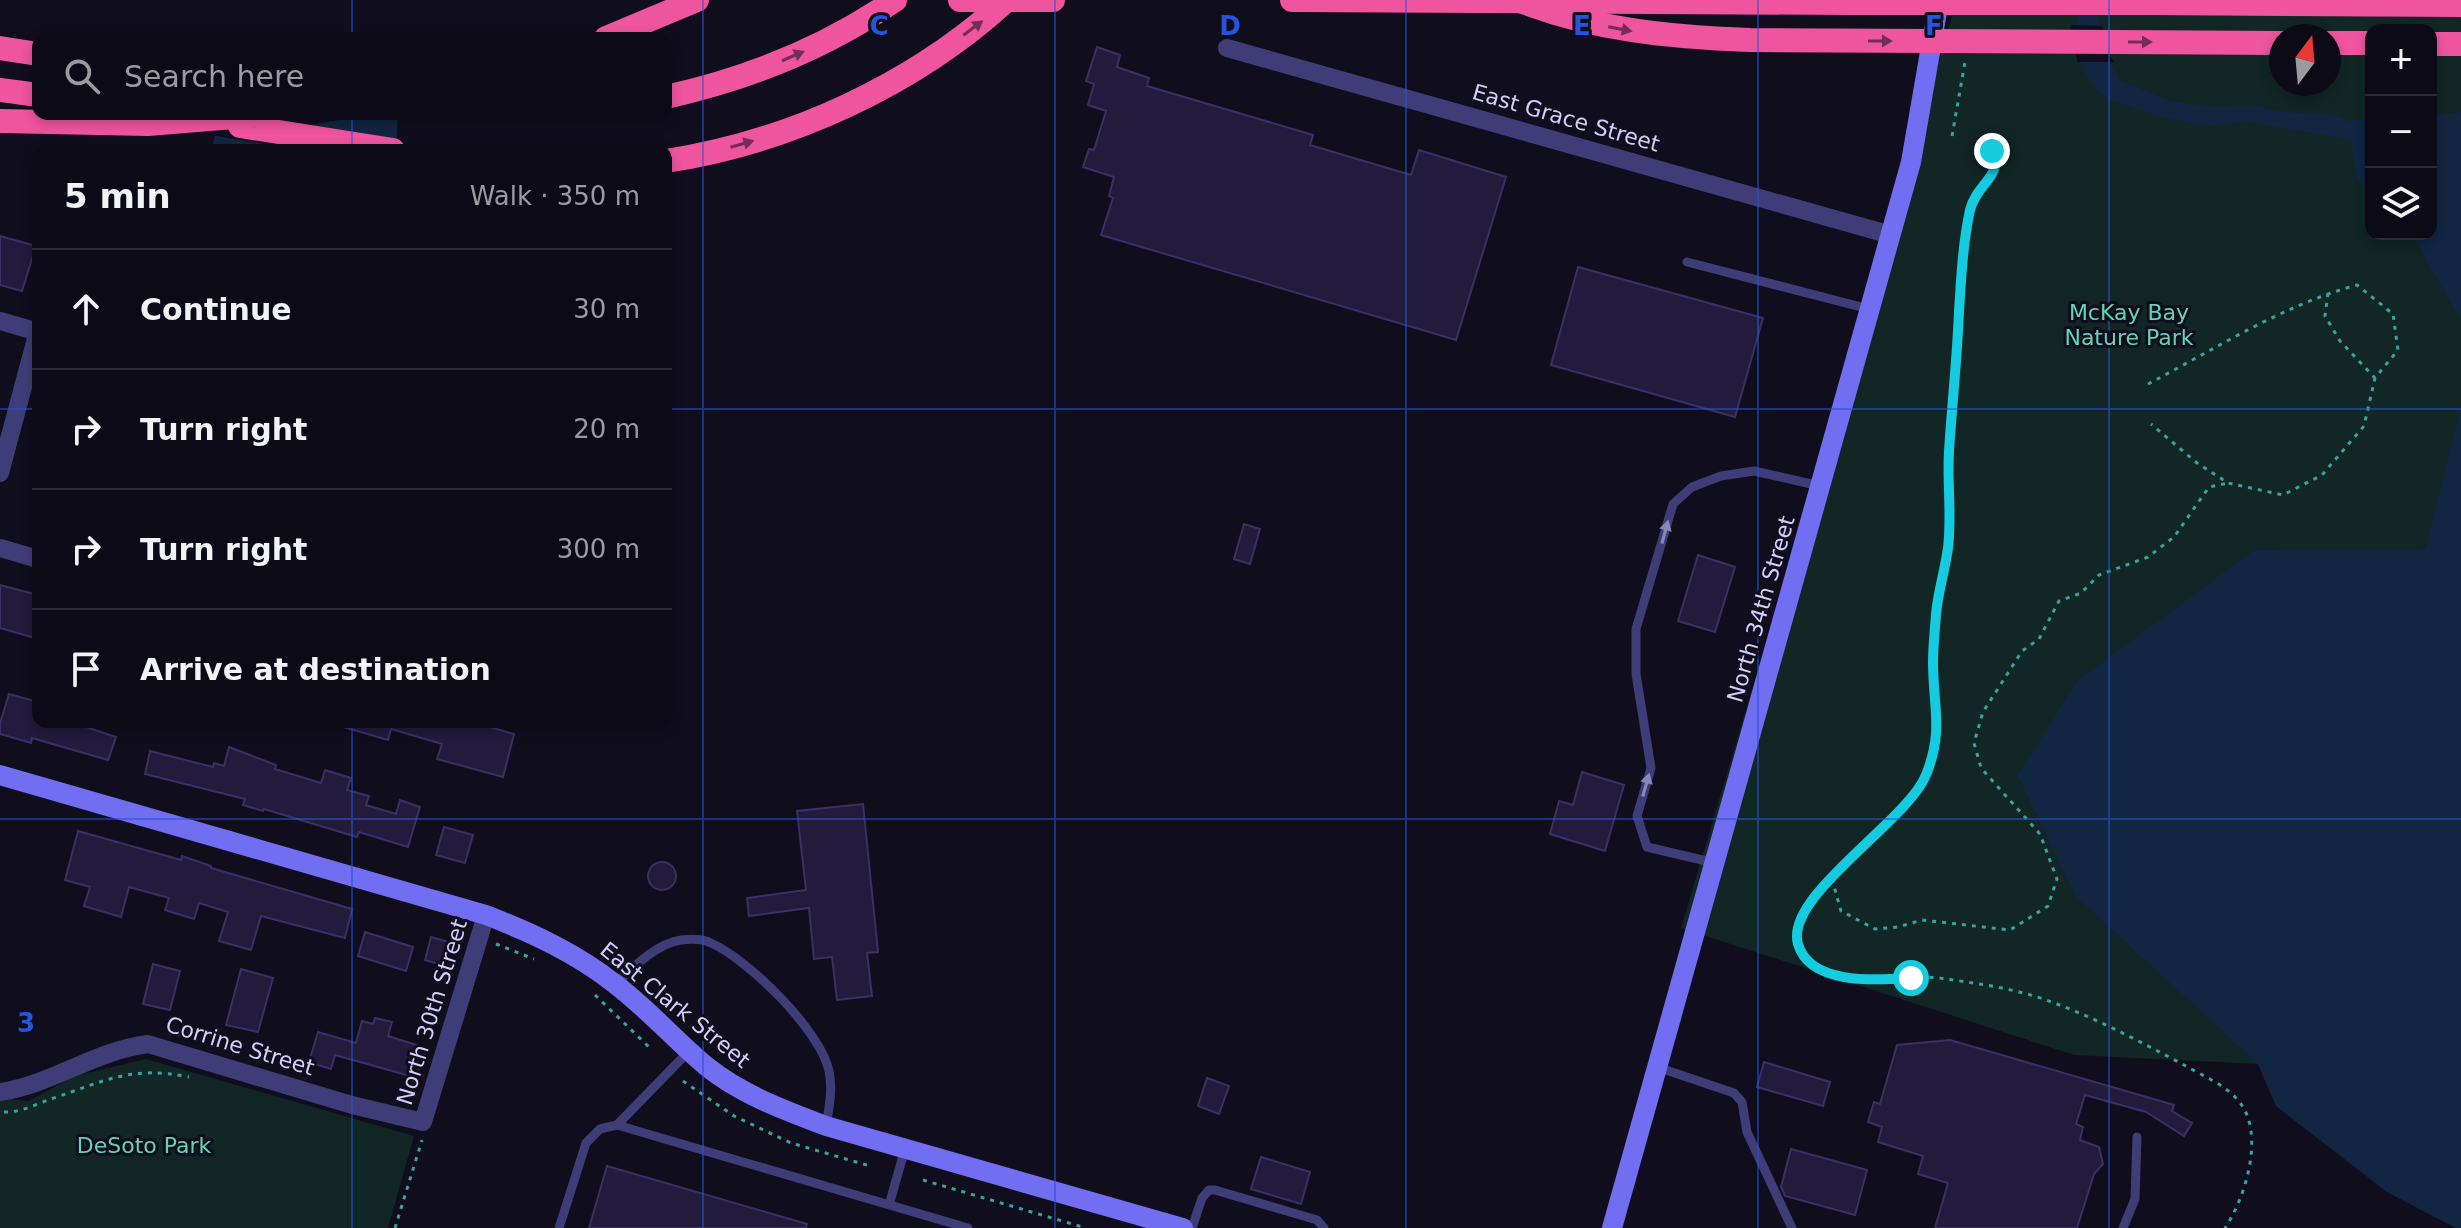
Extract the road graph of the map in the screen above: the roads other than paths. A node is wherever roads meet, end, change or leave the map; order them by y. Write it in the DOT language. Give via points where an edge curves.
graph roads {
  1 [pos="697,0"];
  2 [pos="895,0"];
  3 [pos="960,0"];
  4 [pos="969,0"];
  5 [pos="1007,0"];
  6 [pos="1053,0"];
  7 [pos="1292,0"];
  8 [pos="1518,0"];
  9 [pos="1939,0"];
  10 [pos="2461,5"];
  11 [pos="620,32"];
  12 [pos="2269,43"];
  13 [pos="2341,43"];
  14 [pos="2365,43"];
  15 [pos="2437,44"];
  16 [pos="2461,44"];
  17 [pos="0,48"];
  18 [pos="1227,48"];
  19 [pos="32,53"];
  20 [pos="0,90"];
  21 [pos="32,94"];
  22 [pos="672,96"];
  23 [pos="197,120"];
  24 [pos="204,120"];
  25 [pos="0,121"];
  26 [pos="355,144"];
  27 [pos="672,160"];
  28 [pos="1891,235"];
  29 [pos="1687,262"];
  30 [pos="1870,310"];
  31 [pos="0,321"];
  32 [pos="32,330"];
  33 [pos="32,354"];
  34 [pos="0,473"];
  35 [pos="1821,486"];
  36 [pos="0,548"];
  37 [pos="32,557"];
  38 [pos="0,775"];
  39 [pos="1715,863"];
  40 [pos="486,915"];
  41 [pos="616,984"];
  42 [pos="690,1050"];
  43 [pos="1657,1067"];
  44 [pos="0,1092"];
  45 [pos="423,1122"];
  46 [pos="617,1125"];
  47 [pos="826,1126"];
  48 [pos="2137,1137"];
  49 [pos="905,1149"];
  50 [pos="889,1205"];
  51 [pos="1158,1224"];
  52 [pos="559,1228"];
  53 [pos="968,1228"];
  54 [pos="1183,1228"];
  55 [pos="1192,1228"];
  56 [pos="1324,1228"];
  57 [pos="1612,1228"];
  58 [pos="1792,1228"];
  59 [pos="2123,1228"];
  1 -- 11 [label="highway"];
  22 -- 2 [label="highway, one-way" via="765,68 849,29"];
  3 -- 4 [label="highway"];
  4 -- 6 [label="highway"];
  27 -- 5 [label="highway, one-way, bridge" via="778,133 856,101 942,50"];
  7 -- 10 [label="highway, bridge"];
  8 -- 12 [label="highway, one-way, bridge" via="1600,25 1691,38"];
  9 -- 28 [label="street, North 34th Street" via="1911,162"];
  13 -- 14 [label="highway"];
  15 -- 16 [label="highway"];
  17 -- 19 [label="highway"];
  18 -- 28 [label="street, East Grace Street"];
  20 -- 21 [label="highway"];
  23 -- 25 [label="highway"];
  24 -- 26 [label="highway"];
  28 -- 30 [label="street, North 34th Street"];
  29 -- 30 [label="lane"];
  30 -- 35 [label="street, North 34th Street"];
  31 -- 32 [label="street"];
  33 -- 34 [label="street"];
  35 -- 39 [label="street, North 34th Street"];
  39 -- 35 [label="lane, one-way" via="1647,847 1637,816 1651,768 1636,674 1636,629 1673,504 1692,487 1754,471"];
  36 -- 37 [label="street"];
  38 -- 40 [label="street, East Clark Street"];
  39 -- 43 [label="street, North 34th Street"];
  40 -- 41 [label="street, East Clark Street" via="530,932"];
  40 -- 45 [label="street, North 30th Street"];
  41 -- 42 [label="street, East Clark Street"];
  41 -- 47 [label="lane" via="643,957 678,940 708,941 741,960 820,1047 830,1072"];
  42 -- 46 [label="lane"];
  42 -- 47 [label="street, East Clark Street" via="737,1088"];
  43 -- 57 [label="street, North 34th Street"];
  43 -- 58 [label="lane" via="1734,1093 1742,1102 1747,1132"];
  44 -- 45 [label="street, Corrine Street" via="23,1089 120,1047 148,1044"];
  46 -- 50 [label="lane"];
  46 -- 52 [label="lane" via="600,1129 586,1143"];
  47 -- 49 [label="street, East Clark Street"];
  48 -- 59 [label="lane" via="2135,1199"];
  49 -- 50 [label="lane"];
  49 -- 51 [label="street, East Clark Street"];
  50 -- 53 [label="lane"];
  51 -- 54 [label="street, East Clark Street"];
  55 -- 56 [label="lane" via="1202,1198 1215,1190 1317,1220"];
}
